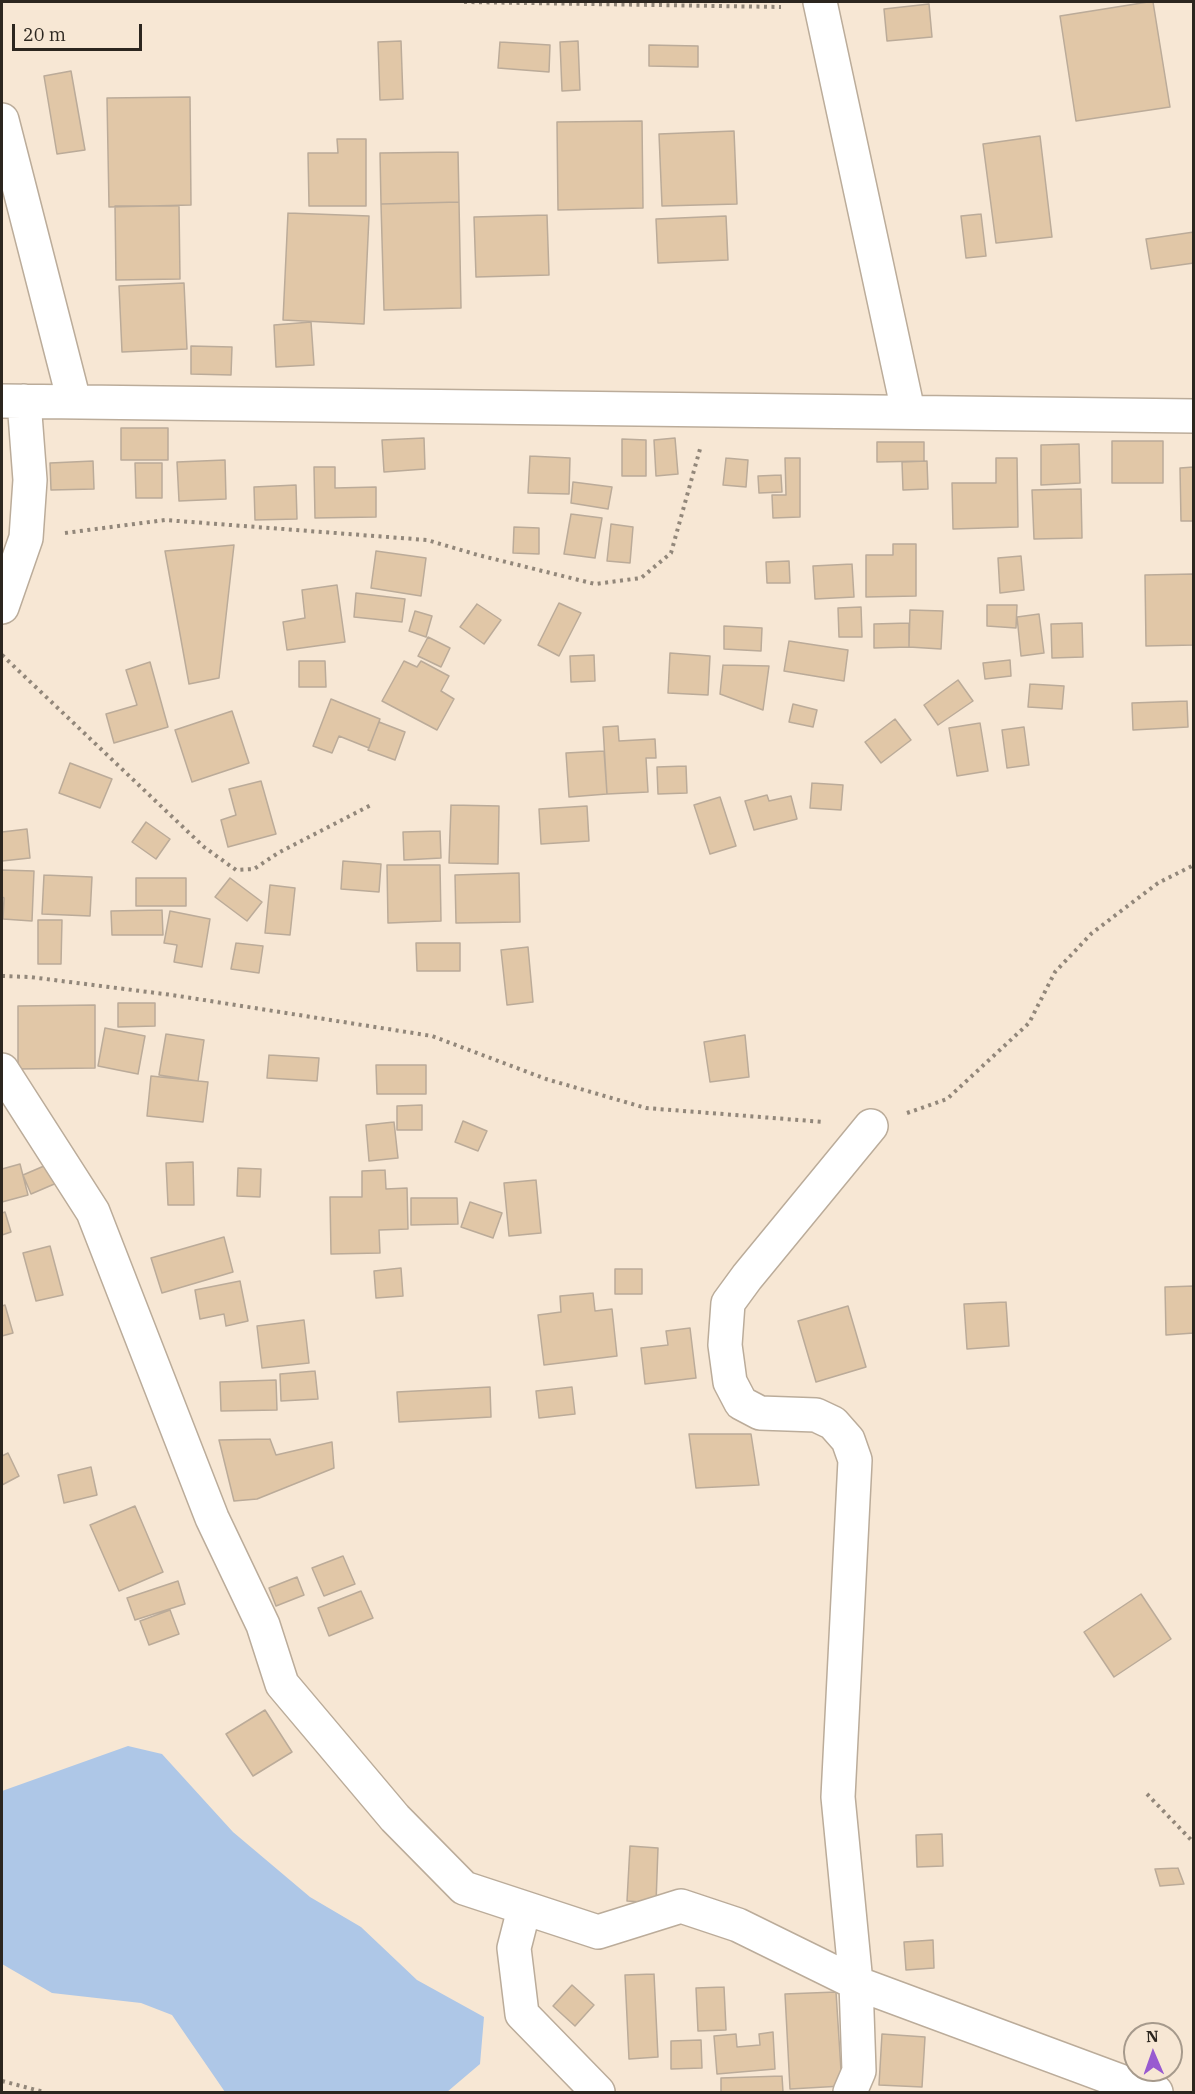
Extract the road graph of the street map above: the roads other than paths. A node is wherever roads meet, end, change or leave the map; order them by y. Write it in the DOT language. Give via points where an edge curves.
graph roads {
  1 [pos="820,4"];
  2 [pos="2,120"];
  3 [pos="13,401"];
  4 [pos="74,401"];
  5 [pos="908,411"];
  6 [pos="1194,416"];
  7 [pos="2,607"];
  8 [pos="2,1070"];
  9 [pos="871,1126"];
  10 [pos="524,1909"];
  11 [pos="856,1983"];
  12 [pos="598,2092"];
  13 [pos="850,2092"];
  14 [pos="1156,2092"];
  1 -- 5 [label="street"];
  2 -- 4 [label="street"];
  3 -- 4 [label="street"];
  3 -- 7 [label="street" via="30,480 26,538"];
  4 -- 5 [label="street"];
  5 -- 6 [label="street"];
  8 -- 10 [label="street" via="93,1212 212,1518 263,1625 282,1684 395,1818 464,1888"];
  9 -- 11 [label="street" via="728,1303 724,1345 730,1382 741,1404 760,1413 816,1415 833,1424 848,1440 855,1460 838,1797"];
  10 -- 11 [label="street" via="598,1932 681,1906 738,1925"];
  10 -- 12 [label="street" via="514,1948 522,2014"];
  11 -- 13 [label="street" via="859,2071"];
  11 -- 14 [label="street"];
}
